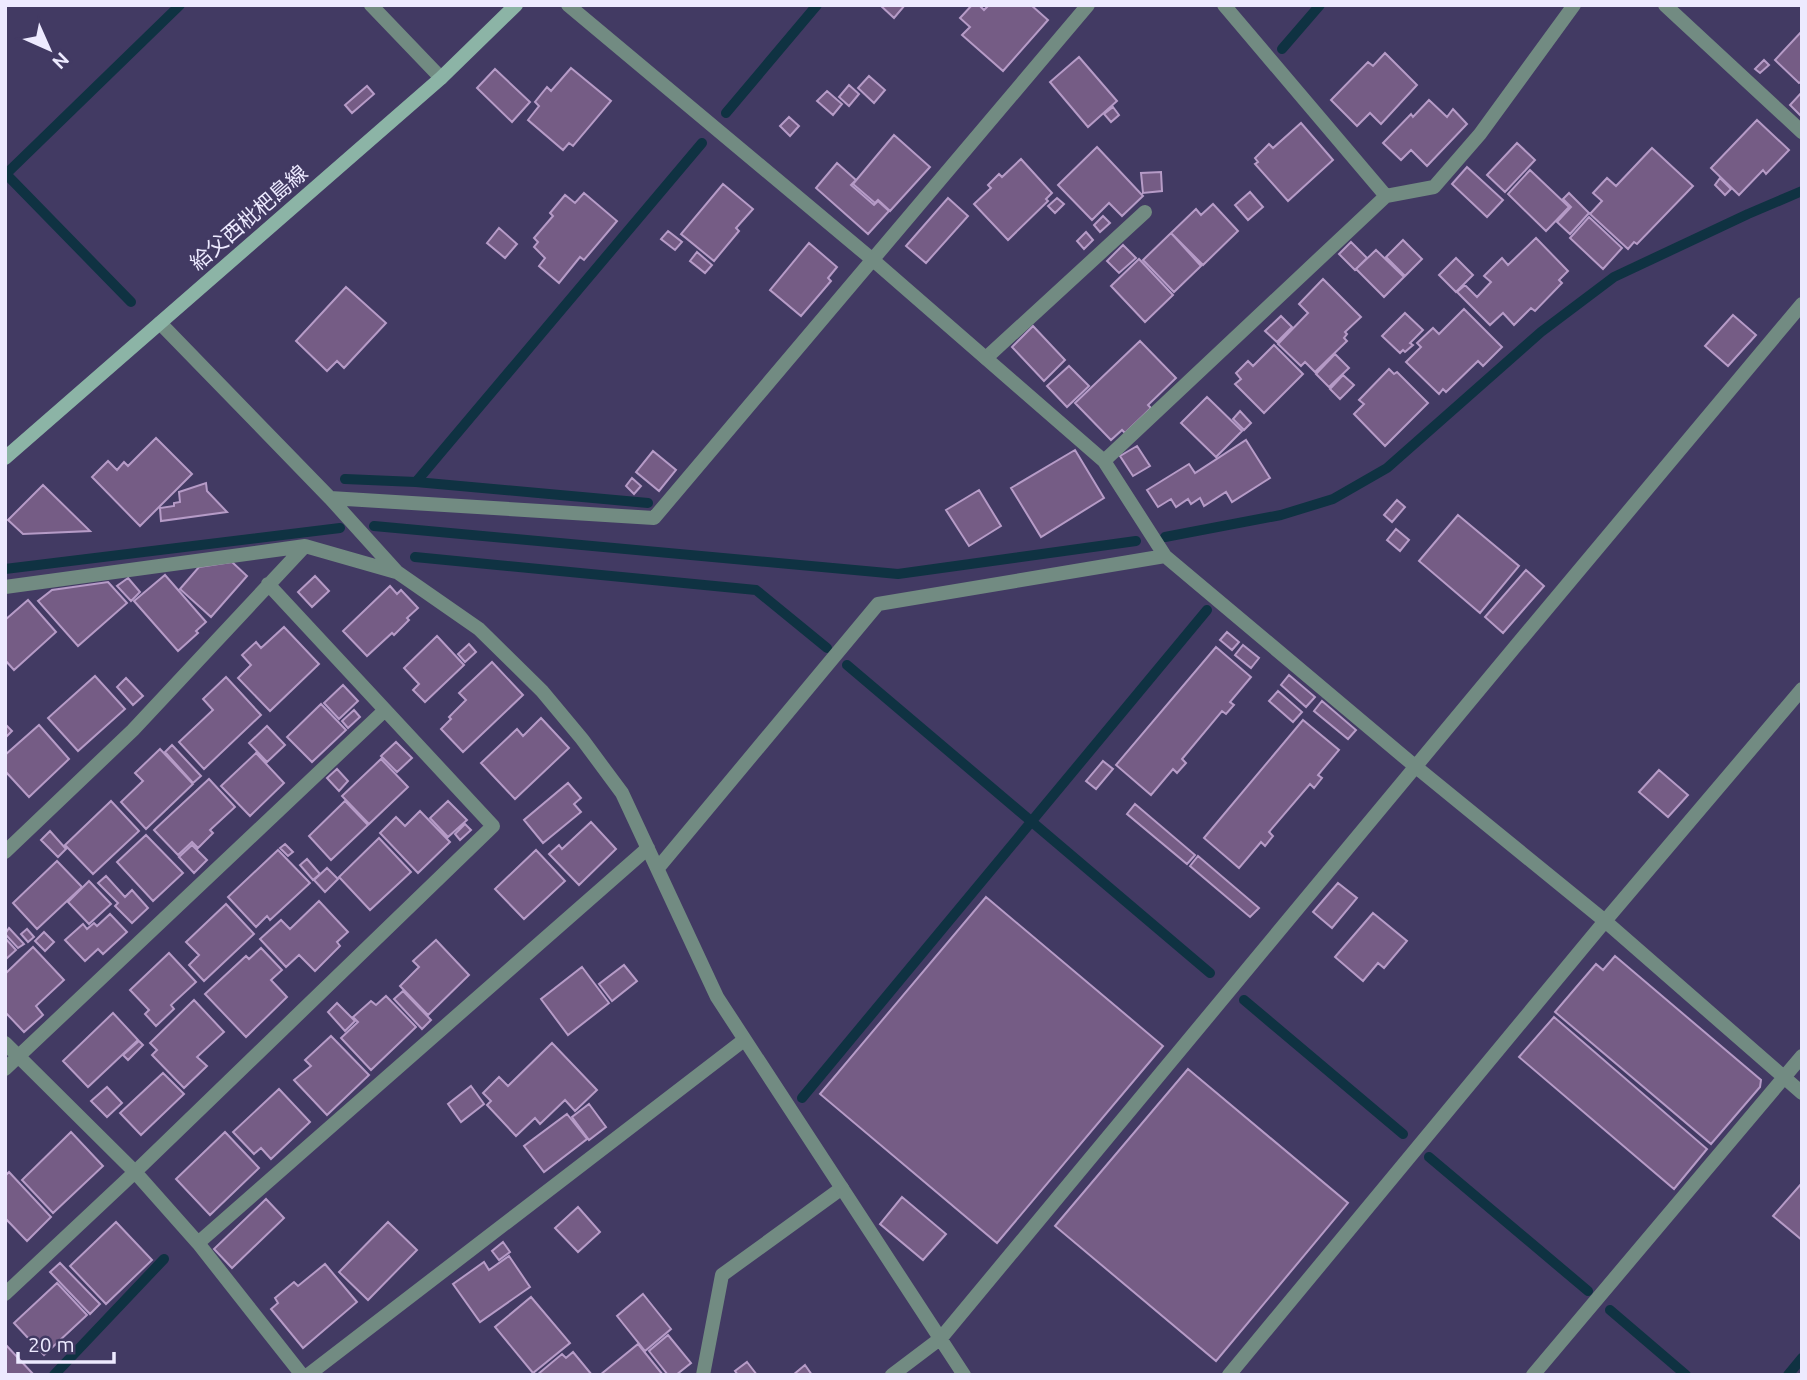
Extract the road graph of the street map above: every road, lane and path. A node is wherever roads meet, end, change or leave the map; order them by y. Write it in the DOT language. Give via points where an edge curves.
graph roads {
  1 [pos="371,5"];
  2 [pos="516,5"];
  3 [pos="568,5"];
  4 [pos="1088,5"];
  5 [pos="1223,5"];
  6 [pos="1574,5"];
  7 [pos="1665,5"];
  8 [pos="441,78"];
  9 [pos="1802,132"];
  10 [pos="1386,196"];
  11 [pos="1145,212"];
  12 [pos="873,260"];
  13 [pos="1802,303"];
  14 [pos="160,323"];
  15 [pos="986,358"];
  16 [pos="5,458"];
  17 [pos="1104,461"];
  18 [pos="330,498"];
  19 [pos="305,546"];
  20 [pos="1165,556"];
  21 [pos="397,572"];
  22 [pos="268,584"];
  23 [pos="5,587"];
  24 [pos="1802,689"];
  25 [pos="384,710"];
  26 [pos="1416,767"];
  27 [pos="648,848"];
  28 [pos="5,852"];
  29 [pos="658,868"];
  30 [pos="1605,921"];
  31 [pos="744,1040"];
  32 [pos="5,1043"];
  33 [pos="18,1056"];
  34 [pos="1802,1056"];
  35 [pos="5,1069"];
  36 [pos="1784,1077"];
  37 [pos="1802,1093"];
  38 [pos="135,1172"];
  39 [pos="842,1188"];
  40 [pos="198,1243"];
  41 [pos="5,1294"];
  42 [pos="941,1338"];
  43 [pos="302,1375"];
  44 [pos="308,1375"];
  45 [pos="703,1375"];
  46 [pos="892,1375"];
  47 [pos="964,1375"];
  48 [pos="1228,1375"];
  49 [pos="1533,1375"];
  1 -- 8 [label="street"];
  2 -- 8 [label="main road, 給父西枇杷島線"];
  3 -- 12 [label="street"];
  4 -- 12 [label="street"];
  5 -- 10 [label="street"];
  6 -- 10 [label="street" via="1480,134 1434,187"];
  7 -- 9 [label="street"];
  8 -- 14 [label="main road, 給父西枇杷島線"];
  10 -- 17 [label="street"];
  11 -- 15 [label="street"];
  12 -- 15 [label="street"];
  12 -- 18 [label="street" via="653,518"];
  13 -- 26 [label="street"];
  14 -- 16 [label="main road, 給父西枇杷島線"];
  14 -- 18 [label="street"];
  15 -- 17 [label="street"];
  17 -- 20 [label="street"];
  18 -- 21 [label="street"];
  19 -- 21 [label="street"];
  19 -- 22 [label="street"];
  19 -- 23 [label="street"];
  20 -- 26 [label="street"];
  20 -- 29 [label="street" via="878,604"];
  21 -- 27 [label="street" via="479,629 542,691 622,793"];
  22 -- 25 [label="street"];
  22 -- 28 [label="street" via="133,730"];
  24 -- 30 [label="street"];
  25 -- 33 [label="street"];
  25 -- 38 [label="street" via="493,826"];
  26 -- 30 [label="street"];
  26 -- 42 [label="street"];
  27 -- 29 [label="street"];
  27 -- 40 [label="street"];
  29 -- 31 [label="street" via="717,997"];
  30 -- 36 [label="street"];
  30 -- 48 [label="street"];
  31 -- 39 [label="street"];
  31 -- 44 [label="street"];
  32 -- 33 [label="street"];
  33 -- 35 [label="street"];
  33 -- 38 [label="street"];
  34 -- 36 [label="street"];
  36 -- 37 [label="street"];
  36 -- 49 [label="street"];
  38 -- 40 [label="street"];
  38 -- 41 [label="street"];
  39 -- 42 [label="street"];
  39 -- 45 [label="street" via="722,1275"];
  40 -- 43 [label="street"];
  42 -- 46 [label="street"];
  42 -- 47 [label="street"];
}
